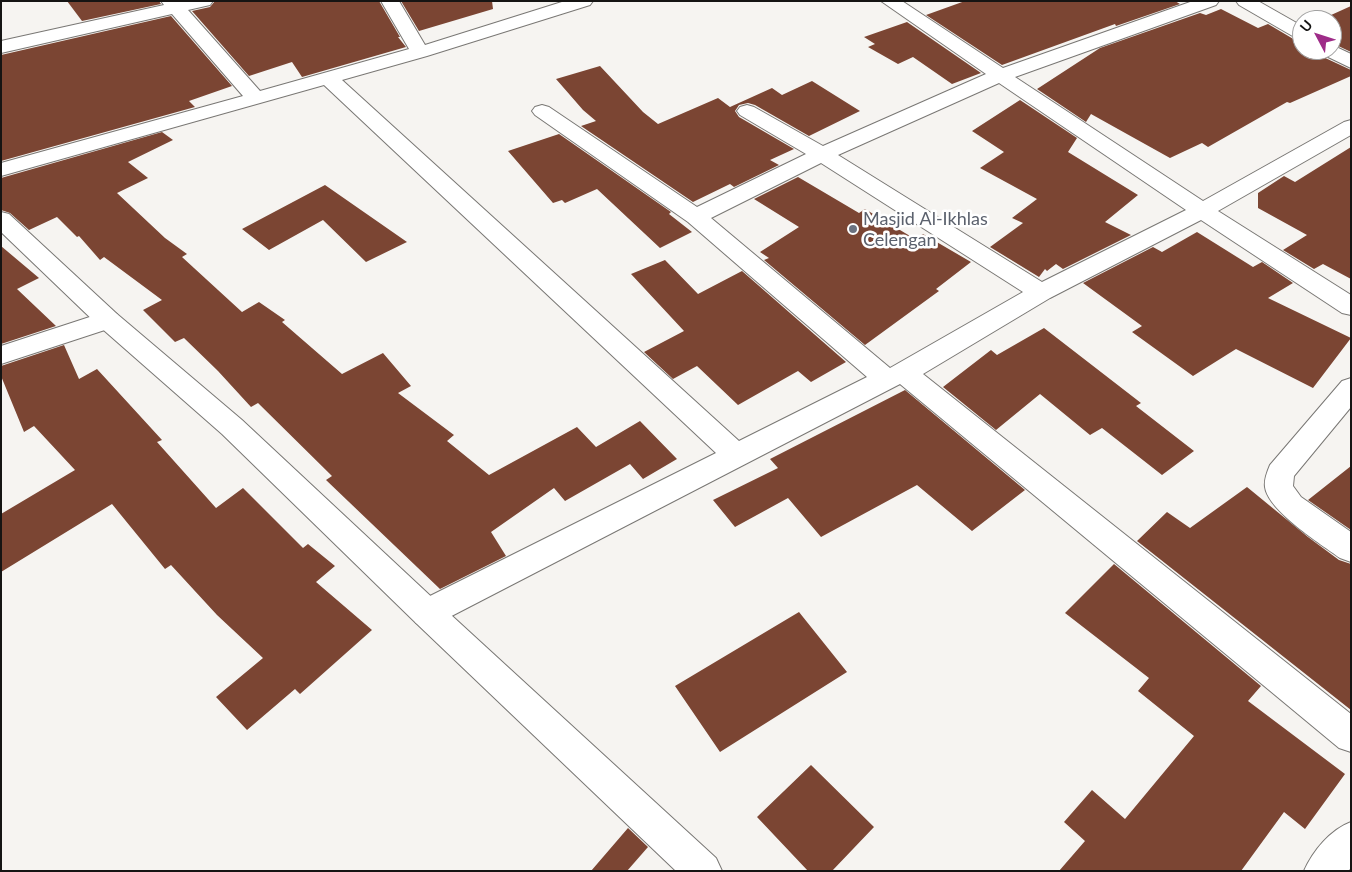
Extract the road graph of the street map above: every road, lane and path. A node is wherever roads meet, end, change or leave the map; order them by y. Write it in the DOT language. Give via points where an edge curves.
graph roads {
  1 [pos="204,1"];
  2 [pos="390,1"];
  3 [pos="584,1"];
  4 [pos="890,1"];
  5 [pos="1210,1"];
  6 [pos="1279,1"];
  7 [pos="173,4"];
  8 [pos="1250,4"];
  9 [pos="1292,28"];
  10 [pos="1,47"];
  11 [pos="420,52"];
  12 [pos="999,76"];
  13 [pos="328,78"];
  14 [pos="257,99"];
  15 [pos="542,111"];
  16 [pos="747,111"];
  17 [pos="1351,126"];
  18 [pos="822,154"];
  19 [pos="1,170"];
  20 [pos="1202,211"];
  21 [pos="696,217"];
  22 [pos="1,219"];
  23 [pos="1041,292"];
  24 [pos="1351,307"];
  25 [pos="108,320"];
  26 [pos="1,356"];
  27 [pos="895,376"];
  28 [pos="1351,388"];
  29 [pos="736,455"];
  30 [pos="1351,549"];
  31 [pos="427,613"];
  32 [pos="1351,736"];
  33 [pos="1351,840"];
  34 [pos="703,871"];
  35 [pos="1323,871"];
  1 -- 7 [label="street"];
  2 -- 11 [label="street"];
  3 -- 11 [label="street"];
  4 -- 12 [label="street"];
  5 -- 12 [label="street"];
  6 -- 8 [label="street"];
  7 -- 10 [label="street"];
  7 -- 14 [label="street"];
  8 -- 9 [label="street"];
  11 -- 13 [label="street"];
  12 -- 18 [label="street"];
  12 -- 20 [label="street"];
  13 -- 14 [label="street"];
  13 -- 29 [label="street"];
  14 -- 19 [label="street"];
  15 -- 21 [label="street"];
  16 -- 18 [label="street"];
  17 -- 20 [label="street"];
  18 -- 21 [label="street"];
  18 -- 23 [label="street"];
  20 -- 23 [label="street"];
  20 -- 24 [label="street"];
  21 -- 27 [label="street"];
  22 -- 25 [label="street"];
  23 -- 27 [label="street"];
  25 -- 26 [label="street"];
  25 -- 31 [label="street" via="232,427"];
  27 -- 29 [label="street"];
  27 -- 32 [label="street"];
  28 -- 30 [label="street" via="1280,473 1279,488 1291,505"];
  29 -- 31 [label="street"];
  31 -- 34 [label="street"];
  33 -- 35 [label="street"];
}
